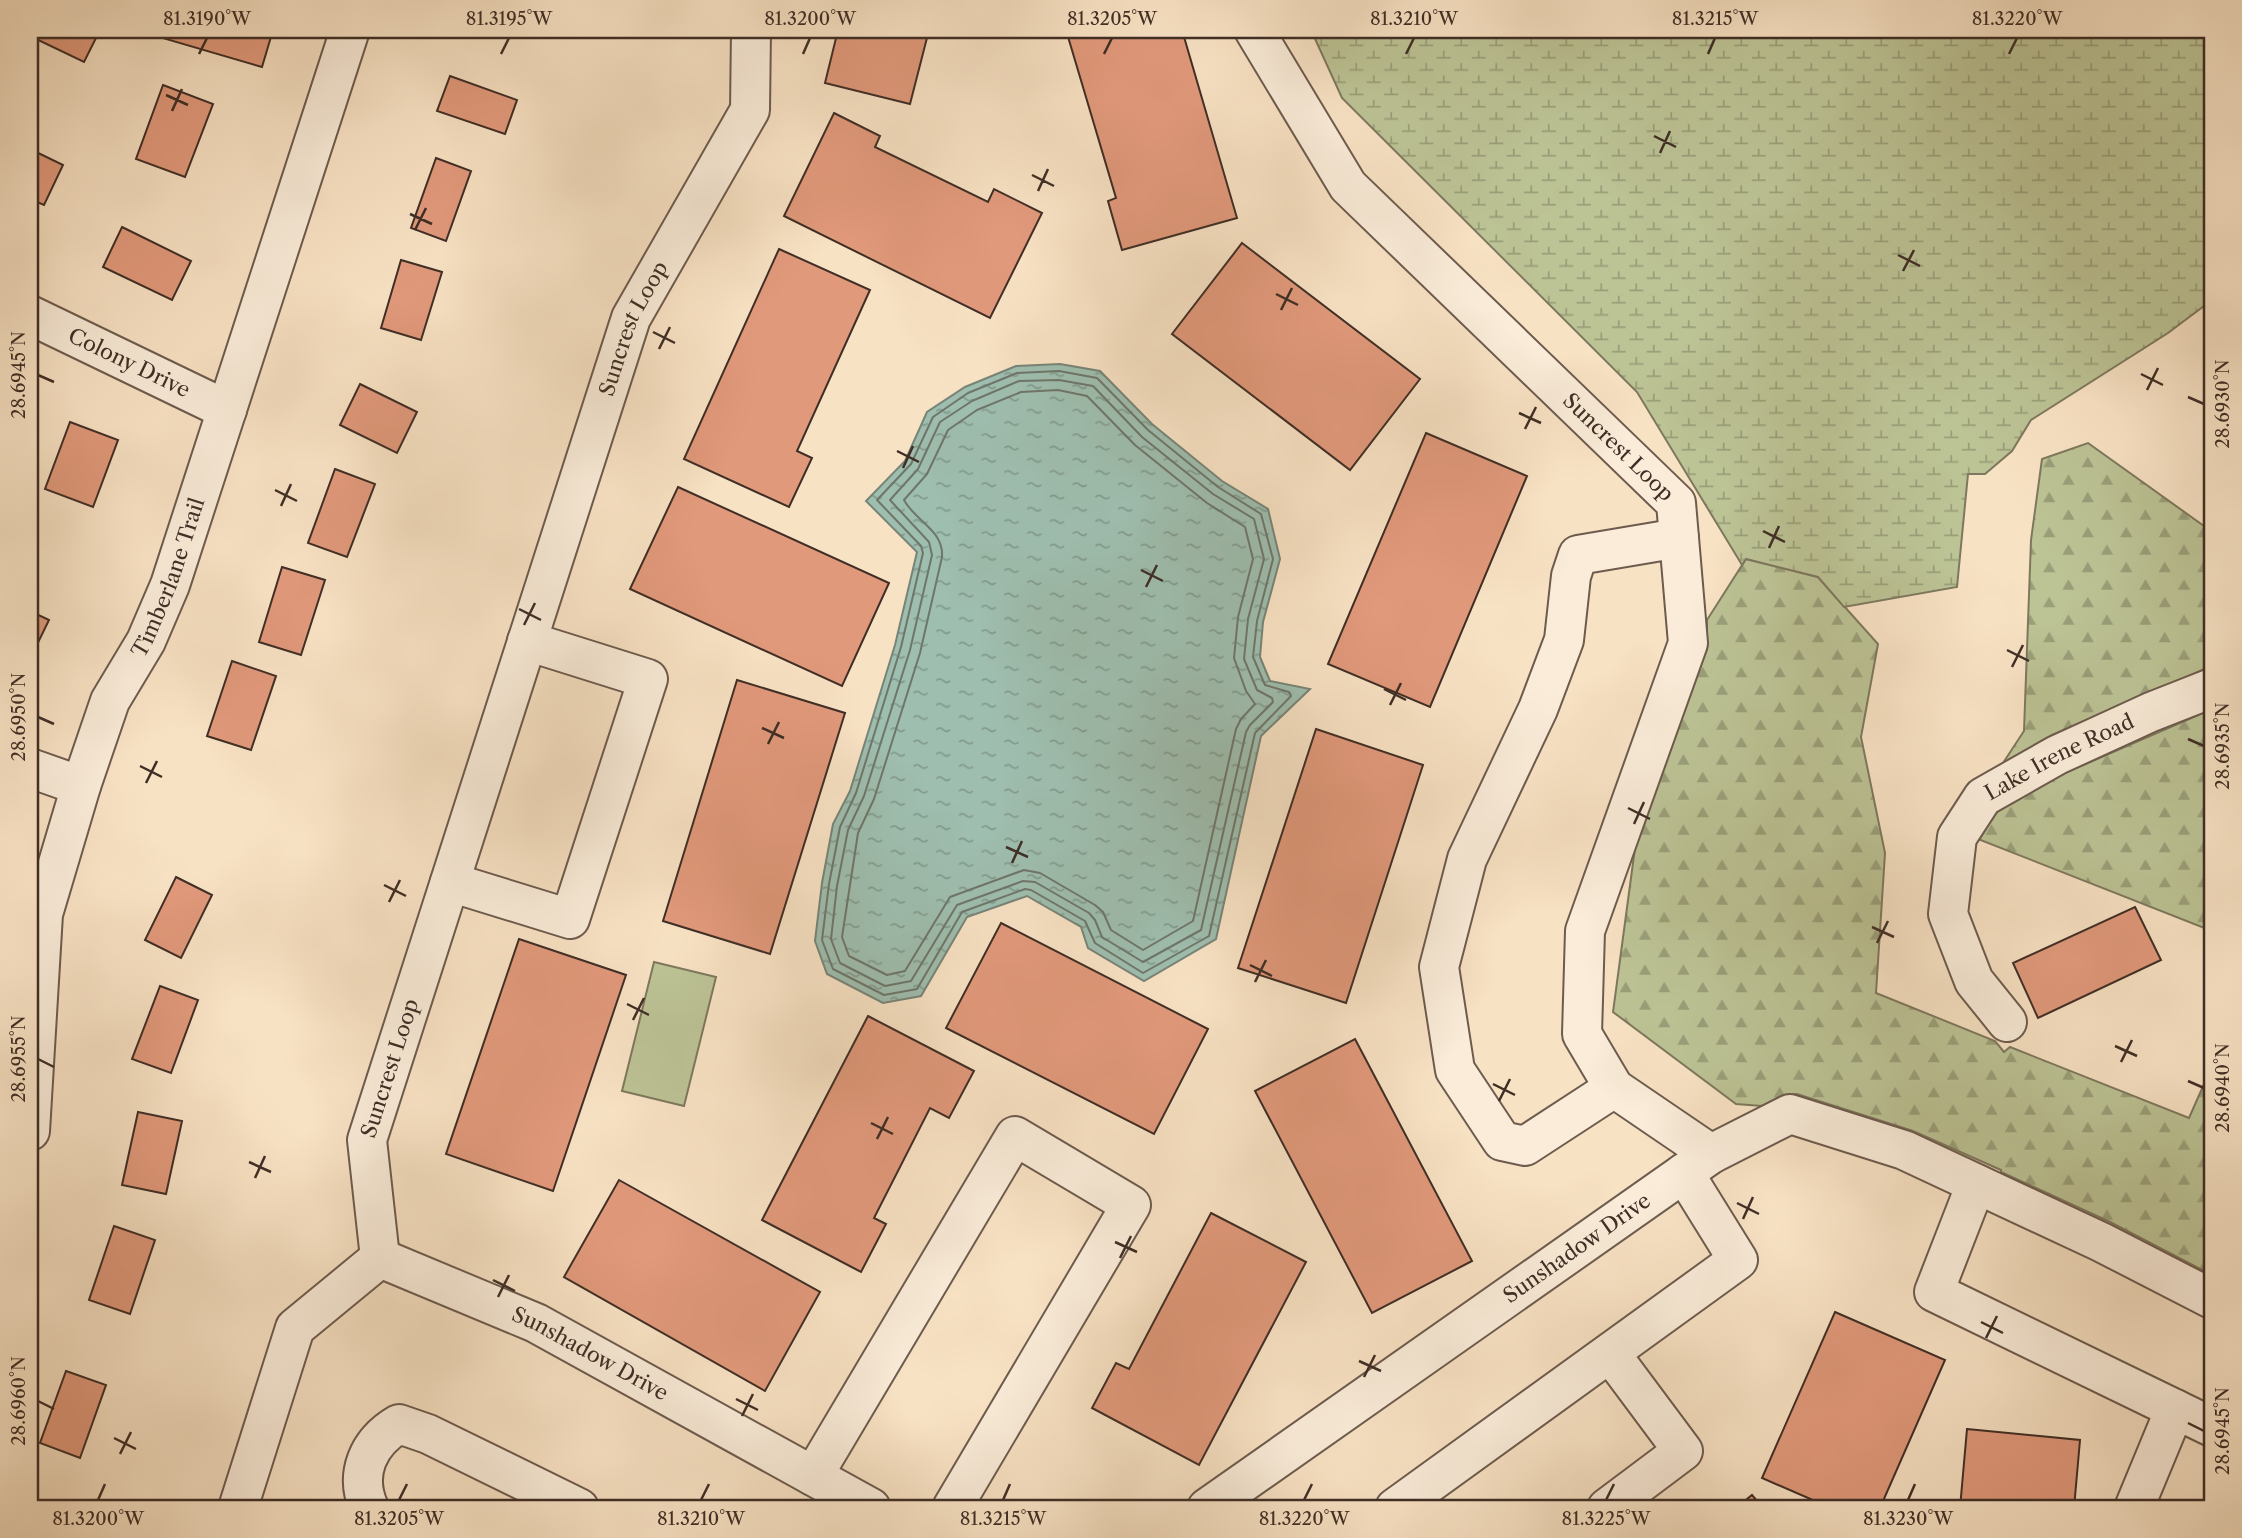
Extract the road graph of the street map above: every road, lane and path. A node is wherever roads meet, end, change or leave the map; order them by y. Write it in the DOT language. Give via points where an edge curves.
graph roads {
  1 [pos="350,30"];
  2 [pos="751,30"];
  3 [pos="1254,30"];
  4 [pos="30,315"];
  5 [pos="227,410"];
  6 [pos="1679,538"];
  7 [pos="527,641"];
  8 [pos="2212,688"];
  9 [pos="30,768"];
  10 [pos="81,786"];
  11 [pos="450,882"];
  12 [pos="2007,1022"];
  13 [pos="1614,1088"];
  14 [pos="30,1131"];
  15 [pos="1697,1163"];
  16 [pos="1976,1184"];
  17 [pos="380,1258"];
  18 [pos="2212,1299"];
  19 [pos="1610,1353"];
  20 [pos="2175,1409"];
  21 [pos="2212,1427"];
  22 [pos="813,1476"];
  23 [pos="1401,1507"];
  24 [pos="238,1508"];
  25 [pos="369,1508"];
  26 [pos="579,1508"];
  27 [pos="871,1508"];
  28 [pos="952,1508"];
  29 [pos="1207,1508"];
  30 [pos="1607,1508"];
  31 [pos="2134,1508"];
  1 -- 5 [label="street, Timberlane Trail"];
  2 -- 7 [label="street, Suncrest Loop" via="750,110 631,318"];
  3 -- 6 [label="street, Suncrest Loop" via="1348,186 1676,503"];
  4 -- 5 [label="street, Colony Drive"];
  5 -- 10 [label="street, Timberlane Trail" via="170,585 146,641 110,701"];
  6 -- 13 [label="street, Suncrest Loop" via="1688,643 1586,931 1582,1034"];
  6 -- 13 [label="street" via="1578,555 1564,640 1538,709 1467,859 1438,967 1455,1070 1502,1141 1525,1146"];
  7 -- 11 [label="street, Suncrest Loop"];
  7 -- 11 [label="street" via="648,679 570,919"];
  8 -- 12 [label="street, Lake Irene Road" via="2057,755 1983,797 1957,837 1948,914 1974,981"];
  9 -- 10 [label="street"];
  10 -- 14 [label="street, Timberlane Trail" via="43,914"];
  11 -- 17 [label="street, Suncrest Loop" via="367,1140"];
  13 -- 15 [label="street, Suncrest Loop"];
  15 -- 16 [label="street, Sunshadow Drive" via="1790,1114 1904,1150"];
  15 -- 19 [label="street" via="1738,1261"];
  15 -- 29 [label="street, Sunshadow Drive"];
  16 -- 18 [label="street, Sunshadow Drive"];
  16 -- 20 [label="street" via="1934,1292"];
  17 -- 22 [label="street, Sunshadow Drive" via="536,1323"];
  17 -- 24 [label="street" via="295,1328"];
  19 -- 23 [label="street"];
  19 -- 30 [label="street" via="1683,1451"];
  20 -- 21 [label="street"];
  20 -- 31 [label="street"];
  22 -- 27 [label="street, Sunshadow Drive"];
  22 -- 28 [label="street" via="1015,1136 1132,1205"];
  25 -- 26 [label="street" via="364,1497 367,1459 383,1434 399,1424"];
}
